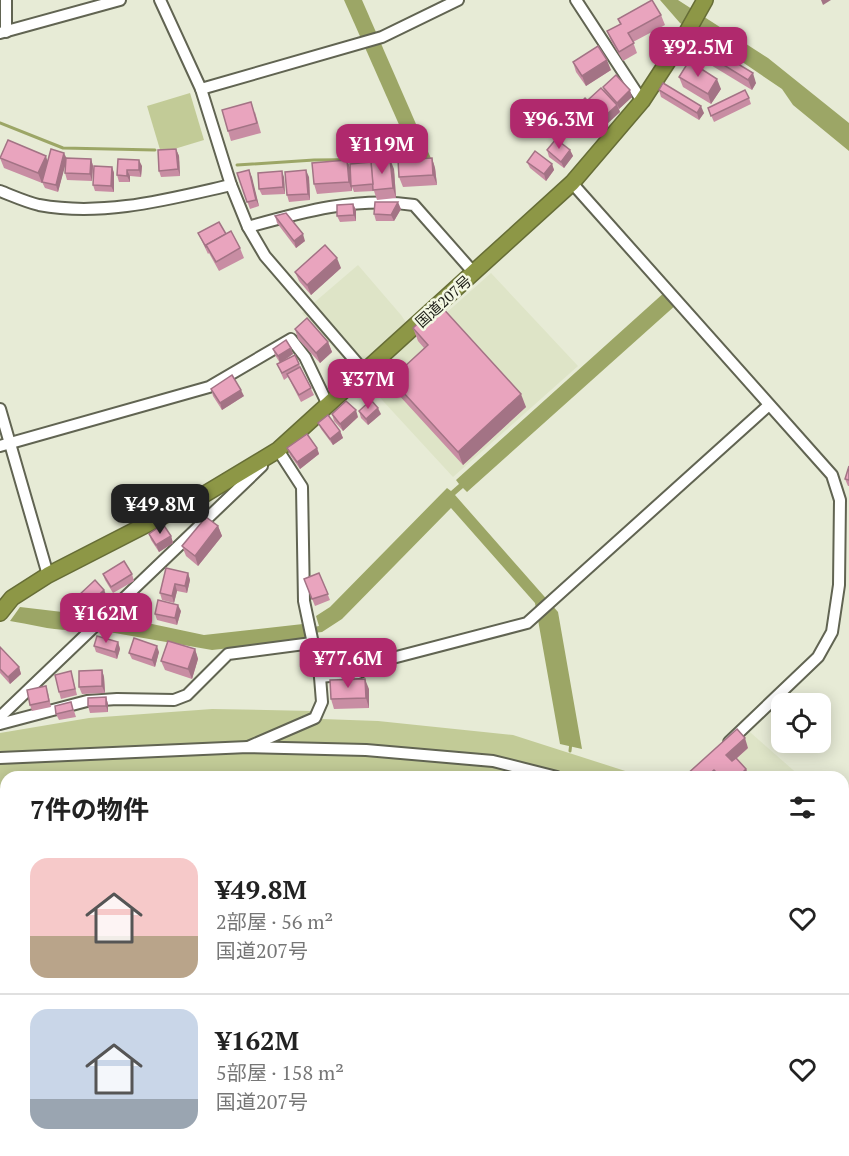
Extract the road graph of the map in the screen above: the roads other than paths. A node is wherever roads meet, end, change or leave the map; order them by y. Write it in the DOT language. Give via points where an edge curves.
graph roads {
  1 [pos="6,0"];
  2 [pos="120,0"];
  3 [pos="160,0"];
  4 [pos="458,0"];
  5 [pos="576,0"];
  6 [pos="702,5"];
  7 [pos="3,33"];
  8 [pos="201,89"];
  9 [pos="642,101"];
  10 [pos="572,183"];
  11 [pos="231,185"];
  12 [pos="0,191"];
  13 [pos="248,227"];
  14 [pos="474,273"];
  15 [pos="364,371"];
  16 [pos="328,405"];
  17 [pos="769,405"];
  18 [pos="0,409"];
  19 [pos="5,444"];
  20 [pos="278,450"];
  21 [pos="844,502"];
  22 [pos="48,575"];
  23 [pos="0,613"];
  24 [pos="311,635"];
  25 [pos="320,677"];
  26 [pos="0,717"];
  27 [pos="0,724"];
  28 [pos="248,747"];
  29 [pos="717,753"];
  30 [pos="0,758"];
  31 [pos="533,771"];
  1 -- 7 [label="street"];
  2 -- 7 [label="street"];
  3 -- 8 [label="street"];
  4 -- 8 [label="street" via="370,40"];
  5 -- 9 [label="street"];
  6 -- 9 [label="highway, 国道207号"];
  8 -- 11 [label="street"];
  9 -- 10 [label="highway, 国道207号"];
  10 -- 14 [label="highway, 国道207号"];
  10 -- 17 [label="street"];
  11 -- 12 [label="street" via="148,204 85,210 38,205"];
  11 -- 13 [label="street"];
  13 -- 14 [label="street" via="315,208 414,205"];
  13 -- 15 [label="street" via="265,256"];
  14 -- 15 [label="highway, 国道207号"];
  15 -- 16 [label="highway, 国道207号"];
  16 -- 19 [label="street" via="305,357 291,339 209,387"];
  16 -- 20 [label="highway, 国道207号"];
  17 -- 21 [label="street" via="832,475"];
  17 -- 25 [label="street" via="527,623 381,661 358,673"];
  18 -- 19 [label="street"];
  19 -- 22 [label="street"];
  20 -- 22 [label="highway, 国道207号" via="200,497"];
  20 -- 24 [label="street" via="302,487 304,601"];
  20 -- 26 [label="street"];
  21 -- 29 [label="street" via="840,585 832,632 819,657"];
  22 -- 23 [label="highway, 国道207号" via="12,598"];
  24 -- 25 [label="street"];
  24 -- 27 [label="street" via="228,654 187,695 174,700 87,701"];
  25 -- 28 [label="street" via="322,702 315,718"];
  28 -- 30 [label="street"];
  28 -- 31 [label="street" via="366,750 493,761"];
}
